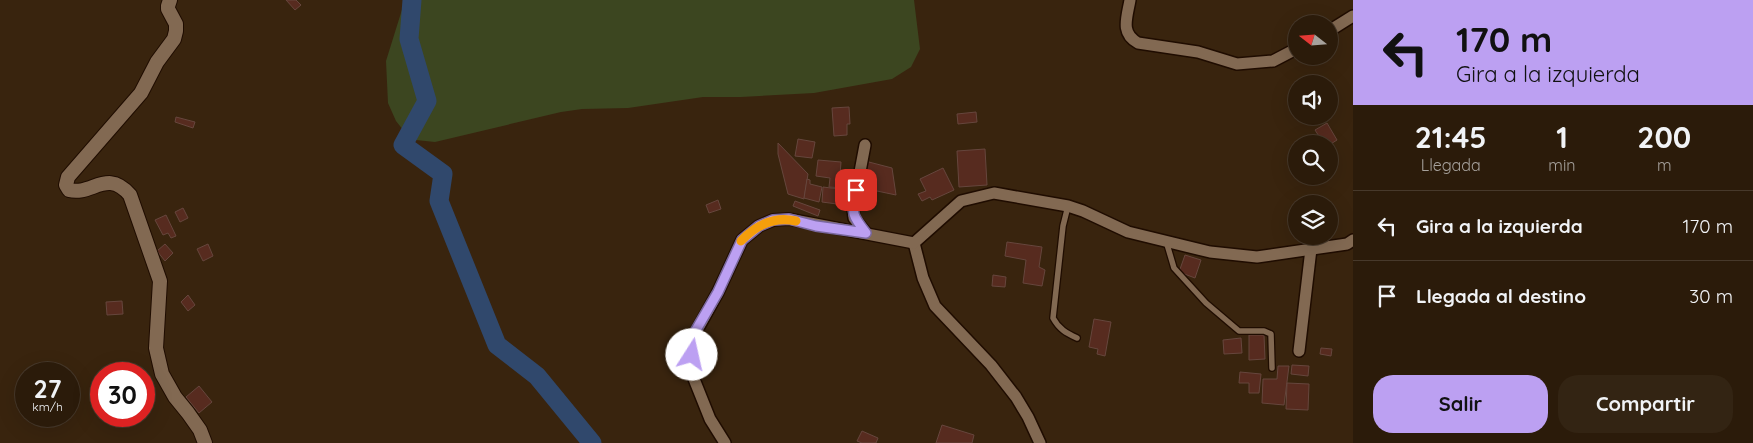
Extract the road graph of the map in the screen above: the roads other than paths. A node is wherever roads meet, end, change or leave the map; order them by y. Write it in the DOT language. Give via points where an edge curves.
graph roads {
  1 [pos="170,0"];
  2 [pos="1130,0"];
  3 [pos="1353,16"];
  4 [pos="1338,25"];
  5 [pos="1288,53"];
  6 [pos="865,145"];
  7 [pos="1068,206"];
  8 [pos="866,233"];
  9 [pos="1353,240"];
  10 [pos="1166,241"];
  11 [pos="914,243"];
  12 [pos="1311,249"];
  13 [pos="1077,338"];
  14 [pos="1299,351"];
  15 [pos="1272,368"];
  16 [pos="206,443"];
  17 [pos="725,443"];
  18 [pos="1040,443"];
  1 -- 16 [label="street" via="168,9 176,24 174,38 157,62 142,93 68,177 66,185 75,192 110,182 130,195 160,281 156,348 162,374"];
  2 -- 5 [label="street" via="1126,31 1129,38 1138,43 1198,52 1237,64 1273,61"];
  3 -- 4 [label="street"];
  6 -- 8 [label="street" via="852,209 854,218"];
  7 -- 10 [label="street" via="1128,232"];
  7 -- 11 [label="street" via="994,194 961,201"];
  7 -- 13 [label="lane" via="1053,318 1064,332"];
  8 -- 11 [label="street"];
  8 -- 17 [label="street" via="789,219 773,220 759,226 742,240 696,330 692,355 692,374 710,419"];
  9 -- 12 [label="street" via="1347,244"];
  10 -- 12 [label="street" via="1210,252 1258,257"];
  10 -- 15 [label="lane" via="1174,268 1206,303 1239,331 1271,334"];
  11 -- 18 [label="street" via="923,278 935,306 1016,397"];
  12 -- 14 [label="street"];
}
